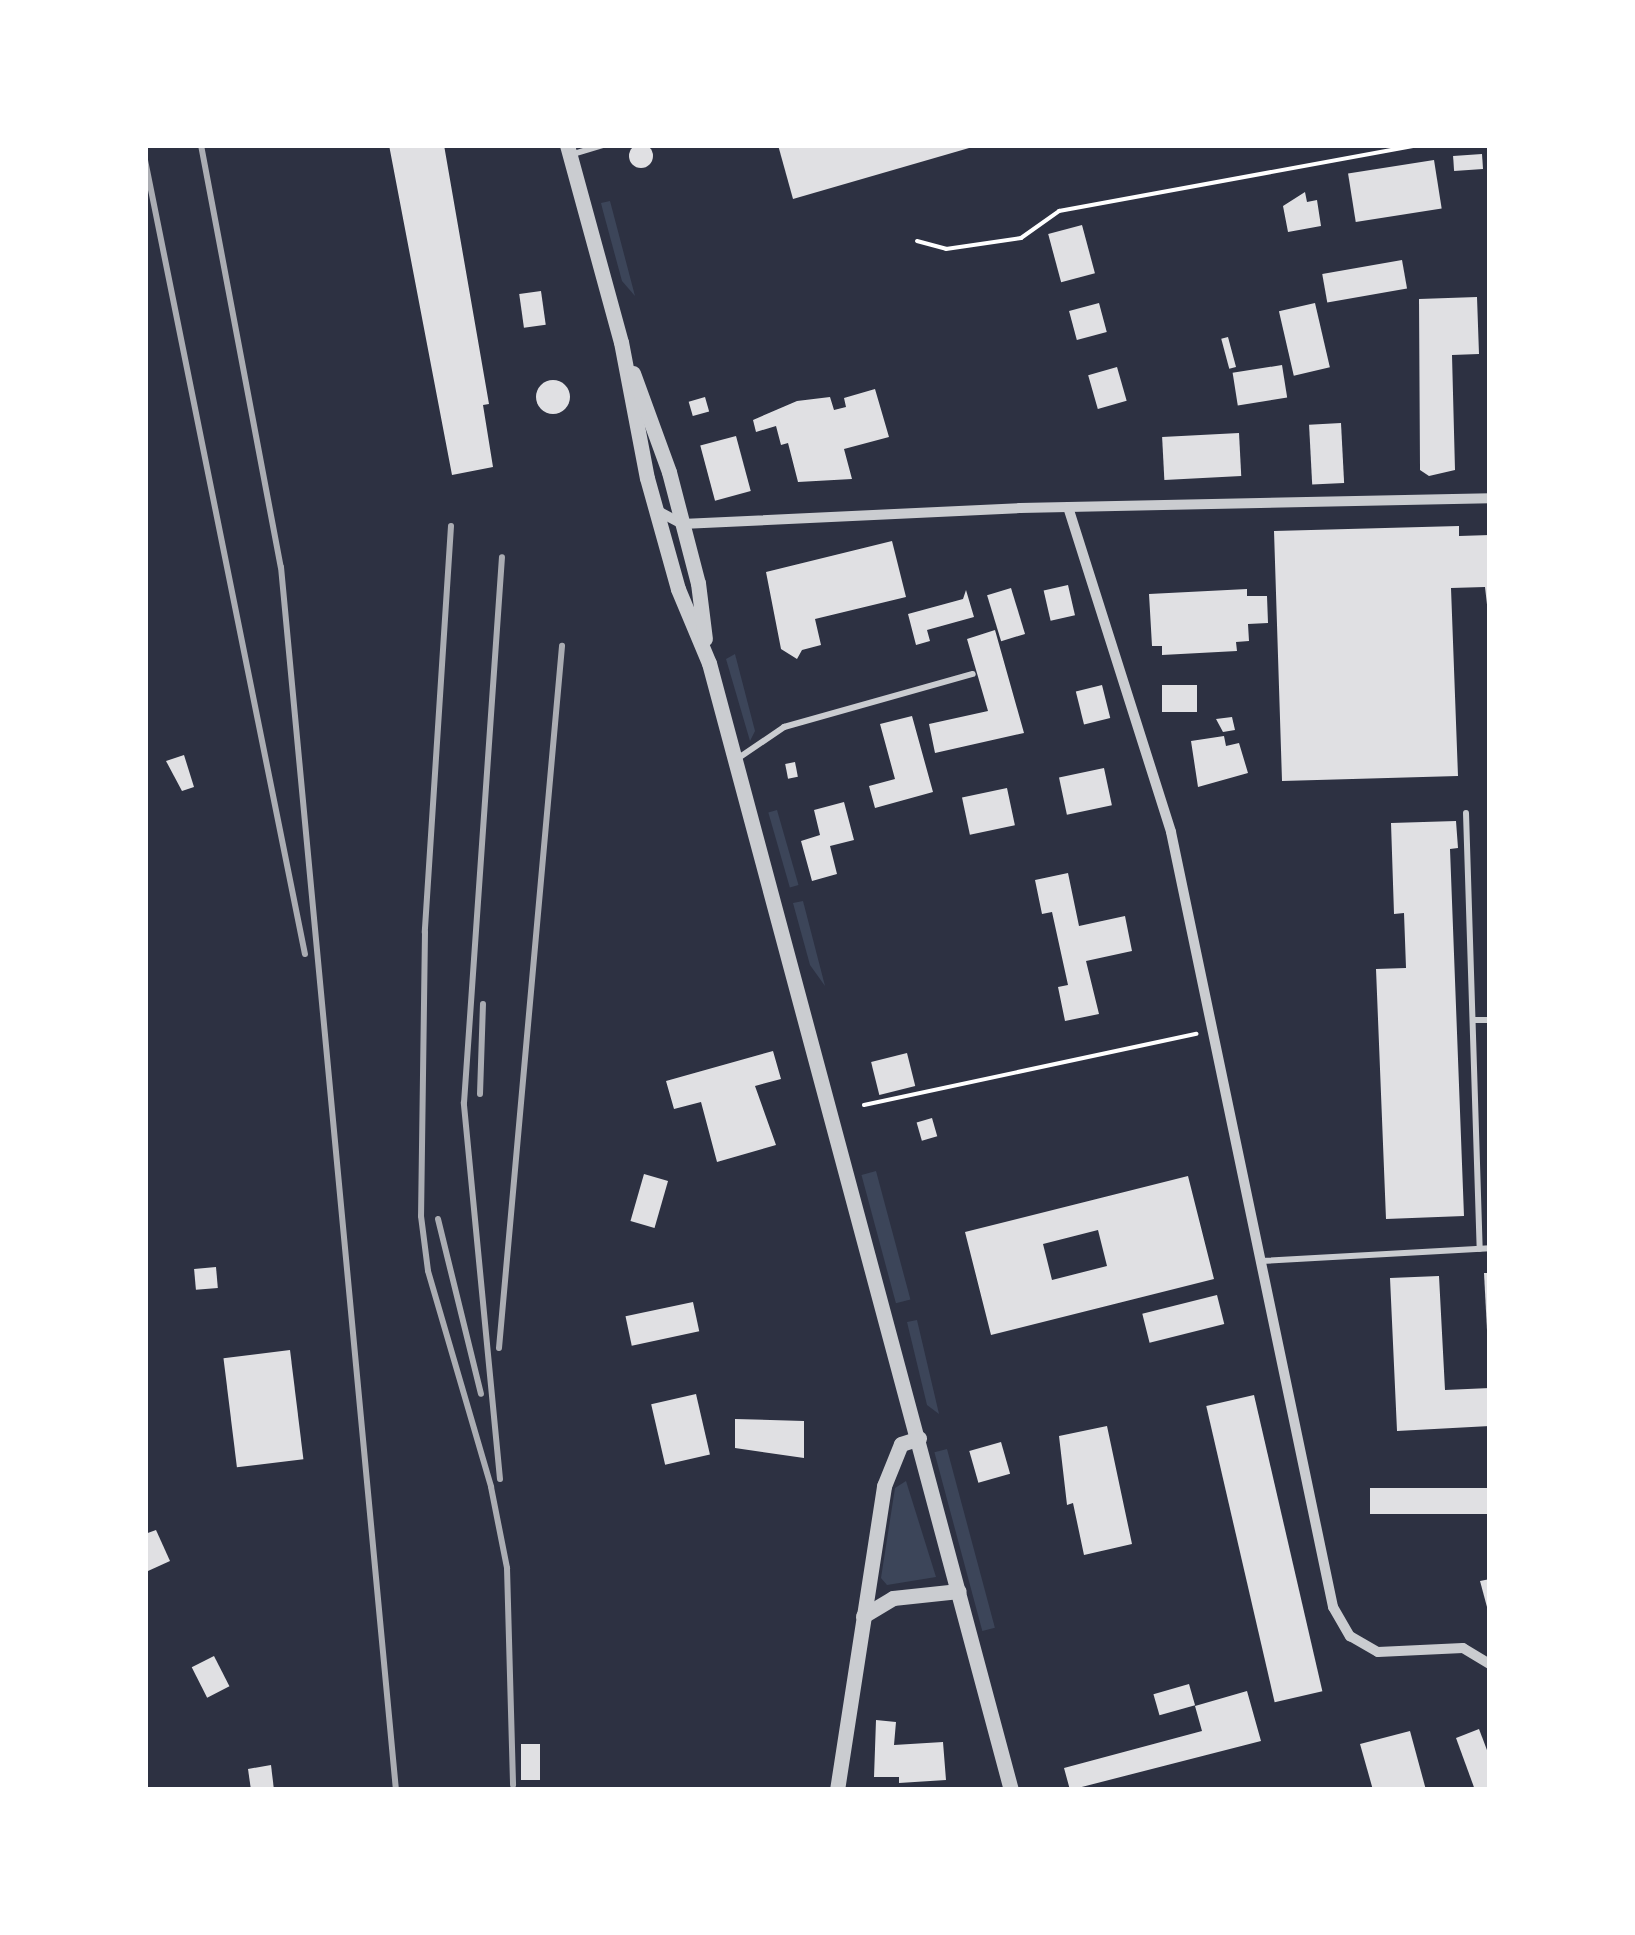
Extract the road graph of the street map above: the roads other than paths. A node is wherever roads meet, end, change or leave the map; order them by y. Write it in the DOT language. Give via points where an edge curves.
graph roads {
  1 [pos="602,145"];
  2 [pos="569,150"];
  3 [pos="621,342"];
  4 [pos="1490,498"];
  5 [pos="1068,507"];
  6 [pos="656,509"];
  7 [pos="682,524"];
  8 [pos="706,653"];
  9 [pos="973,674"];
  10 [pos="736,759"];
  11 [pos="1466,812"];
  12 [pos="1473,1020"];
  13 [pos="1490,1020"];
  14 [pos="1490,1248"];
  15 [pos="1480,1249"];
  16 [pos="1261,1261"];
  17 [pos="920,1438"];
  18 [pos="959,1591"];
  19 [pos="863,1616"];
  20 [pos="1490,1664"];
  21 [pos="838,1790"];
  22 [pos="1011,1790"];
  1 -- 2 [label="lane"];
  2 -- 3 [label="street"];
  3 -- 6 [label="street"];
  3 -- 7 [label="street"];
  4 -- 5 [label="street"];
  5 -- 7 [label="street"];
  5 -- 16 [label="street" via="1170,832"];
  6 -- 7 [label="street"];
  6 -- 8 [label="street" via="678,589"];
  7 -- 8 [label="street"];
  8 -- 10 [label="street"];
  9 -- 10 [label="lane" via="784,727"];
  10 -- 17 [label="street"];
  11 -- 12 [label="lane"];
  12 -- 13 [label="lane"];
  12 -- 15 [label="lane"];
  14 -- 15 [label="lane"];
  15 -- 16 [label="lane"];
  16 -- 20 [label="street" via="1340,1623 1378,1652 1478,1652"];
  17 -- 18 [label="street"];
  17 -- 19 [label="street" via="901,1444 890,1460"];
  18 -- 19 [label="street" via="893,1598"];
  18 -- 22 [label="street"];
  19 -- 21 [label="street"];
}
